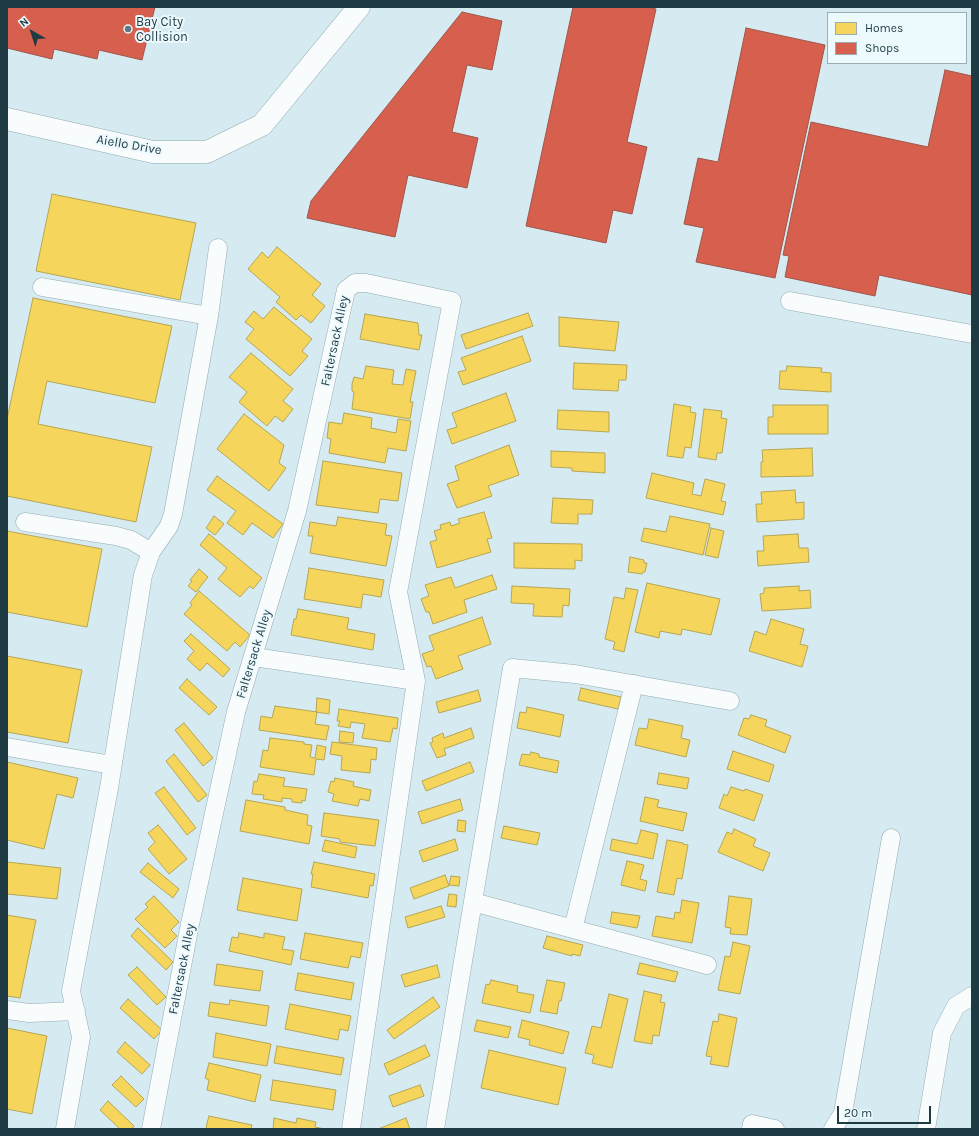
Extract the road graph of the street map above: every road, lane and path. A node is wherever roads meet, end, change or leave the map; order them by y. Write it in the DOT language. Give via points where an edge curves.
graph roads {
  1 [pos="359,7"];
  2 [pos="7,119"];
  3 [pos="218,248"];
  4 [pos="42,287"];
  5 [pos="790,302"];
  6 [pos="209,316"];
  7 [pos="972,334"];
  8 [pos="25,522"];
  9 [pos="151,552"];
  10 [pos="254,657"];
  11 [pos="416,681"];
  12 [pos="634,684"];
  13 [pos="730,701"];
  14 [pos="7,747"];
  15 [pos="112,765"];
  16 [pos="891,838"];
  17 [pos="473,902"];
  18 [pos="573,929"];
  19 [pos="707,965"];
  20 [pos="972,996"];
  21 [pos="7,1010"];
  22 [pos="76,1012"];
  23 [pos="65,1129"];
  24 [pos="151,1129"];
  25 [pos="351,1129"];
  26 [pos="435,1129"];
  27 [pos="751,1129"];
  28 [pos="775,1129"];
  29 [pos="832,1129"];
  30 [pos="926,1129"];
  1 -- 2 [label="street, Aiello Drive" via="262,125 207,152 153,152"];
  3 -- 6 [label="lane"];
  4 -- 6 [label="lane"];
  5 -- 7 [label="lane"];
  6 -- 9 [label="lane" via="173,514 169,526"];
  8 -- 9 [label="lane" via="116,536 131,540"];
  9 -- 15 [label="lane" via="143,576"];
  10 -- 11 [label="lane"];
  10 -- 11 [label="lane, Faltersack Alley" via="297,511 346,290 355,283 366,283 452,301 398,592"];
  10 -- 24 [label="lane, Faltersack Alley" via="235,719 190,924"];
  11 -- 25 [label="lane"];
  12 -- 13 [label="lane"];
  12 -- 17 [label="lane" via="575,674 512,668"];
  12 -- 18 [label="lane"];
  14 -- 15 [label="lane"];
  15 -- 22 [label="lane" via="71,990"];
  16 -- 29 [label="lane" via="843,1113"];
  17 -- 18 [label="lane"];
  17 -- 26 [label="lane"];
  18 -- 19 [label="lane"];
  20 -- 30 [label="lane" via="956,1006 942,1033"];
  21 -- 22 [label="lane" via="29,1013"];
  22 -- 23 [label="lane" via="81,1037"];
  27 -- 28 [label="lane" via="752,1124"];
}
